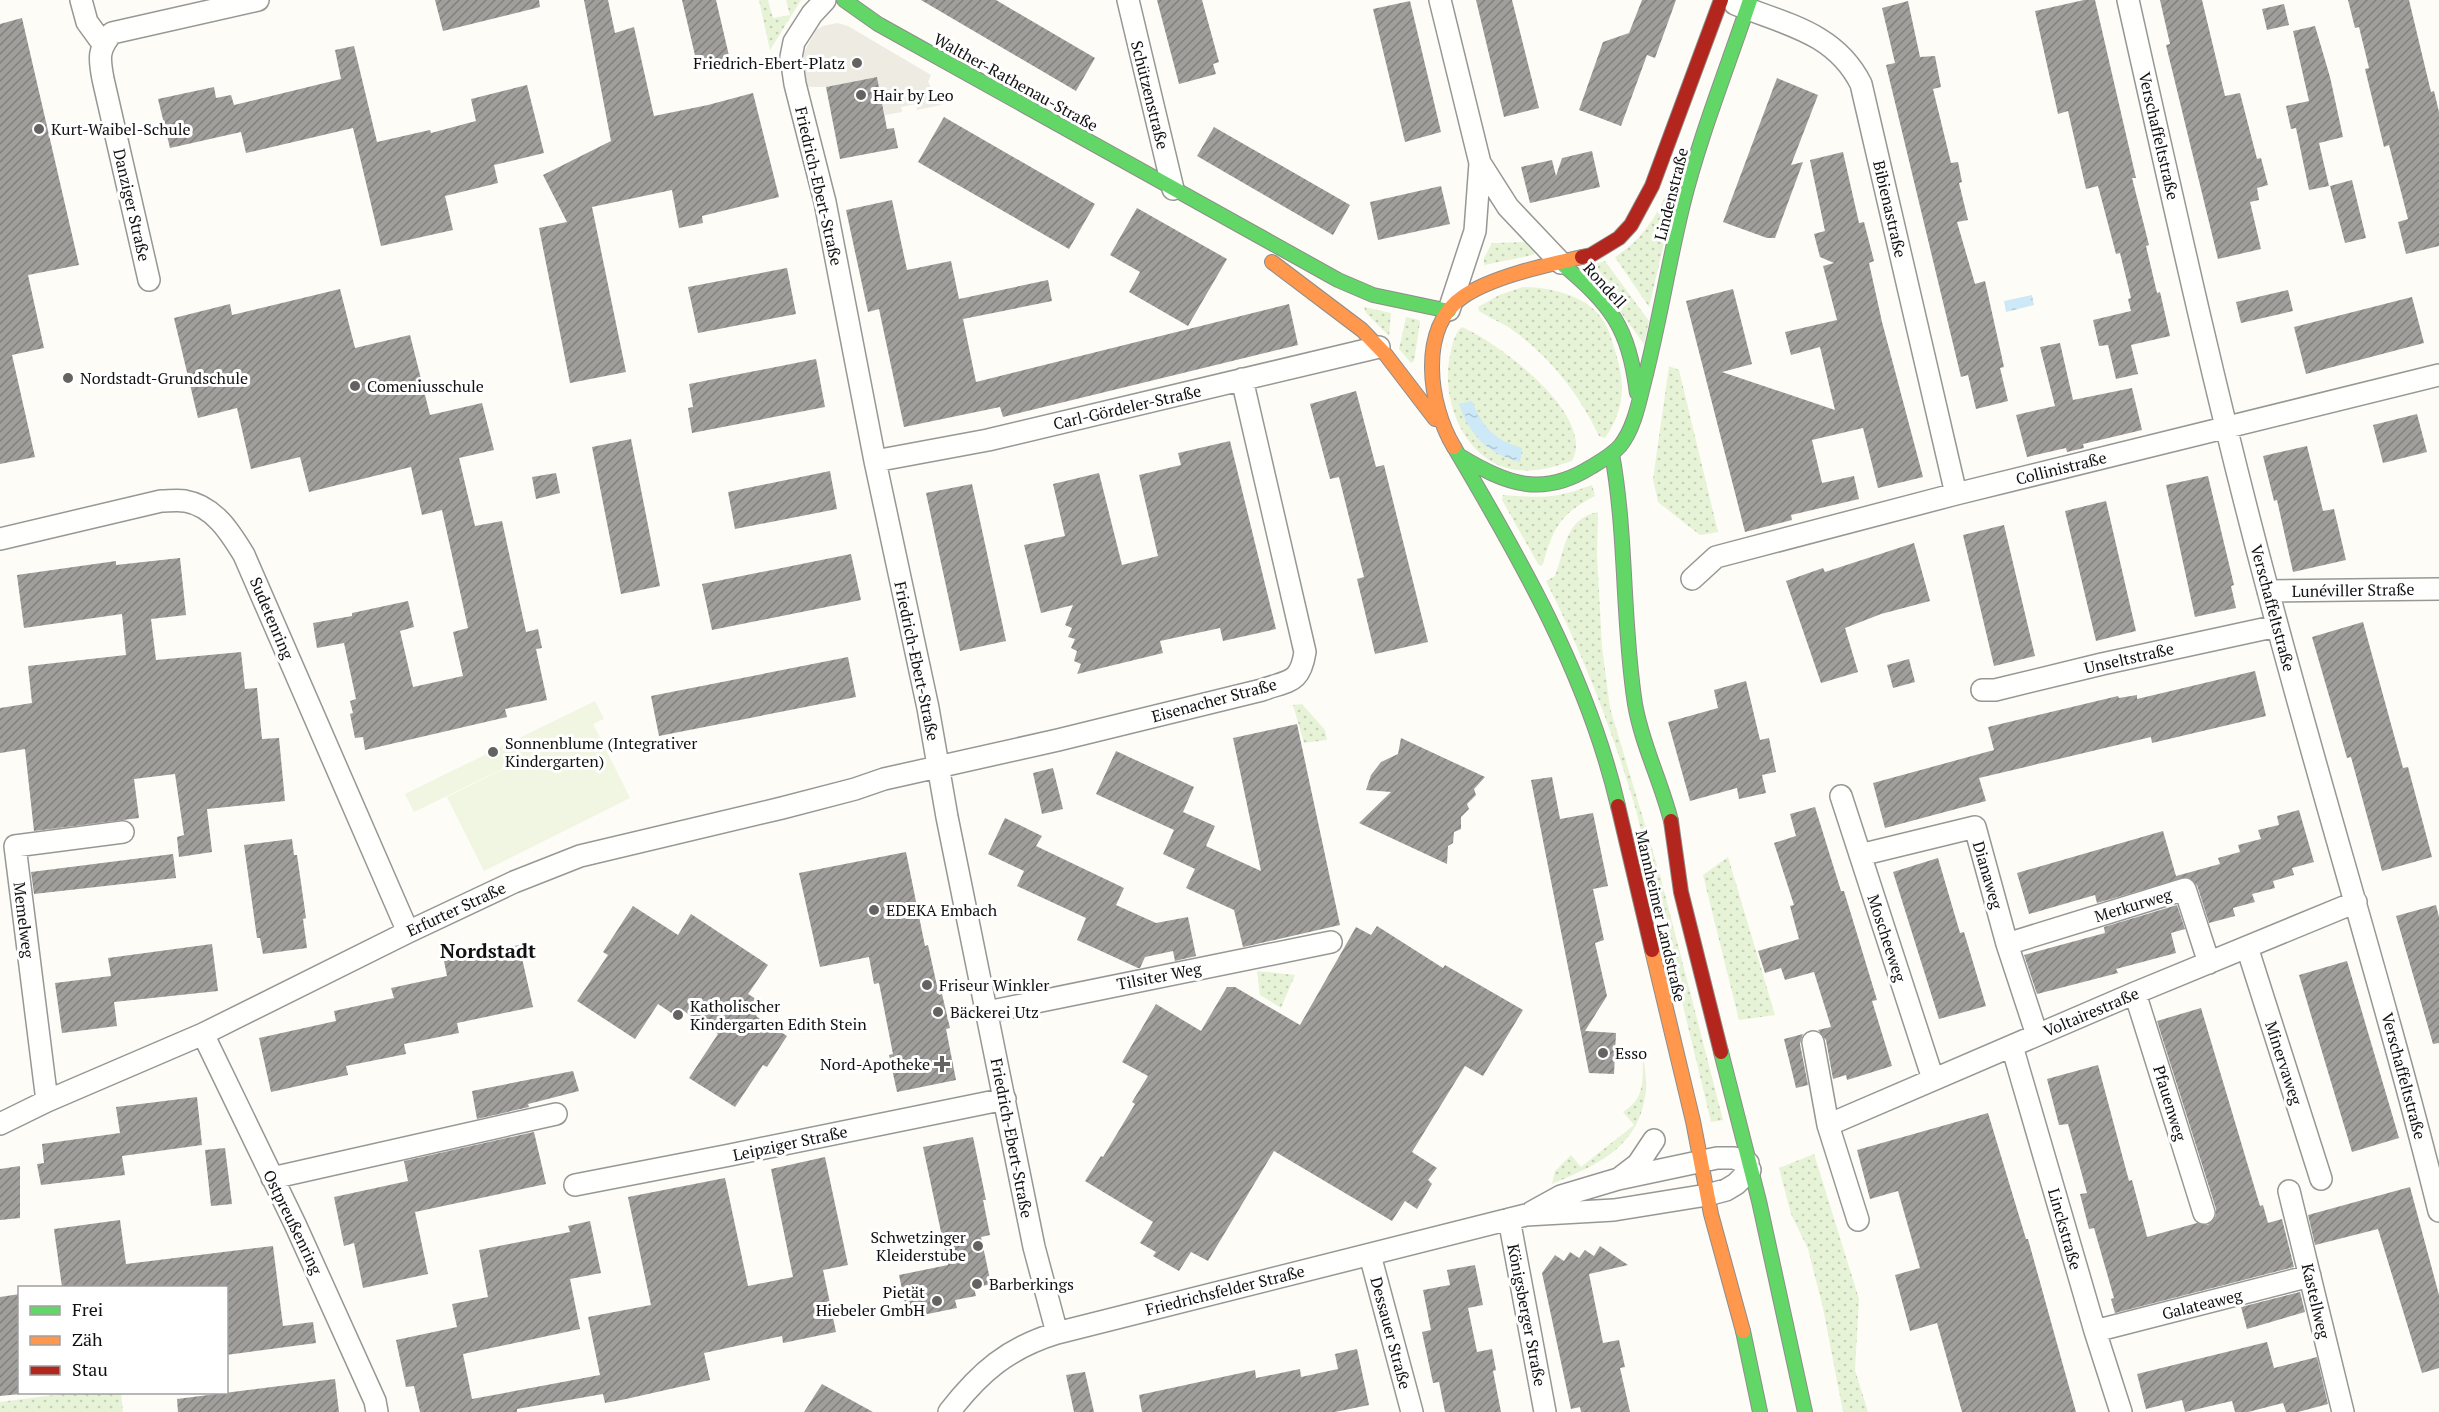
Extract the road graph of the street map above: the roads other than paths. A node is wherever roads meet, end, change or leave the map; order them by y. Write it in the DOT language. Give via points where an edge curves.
graph roads {
  1 [pos="81,0"];
  2 [pos="258,0"];
  3 [pos="825,0"];
  4 [pos="844,0"];
  5 [pos="1128,0"];
  6 [pos="1440,0"];
  7 [pos="1724,0"];
  8 [pos="2128,0"];
  9 [pos="1748,4"];
  10 [pos="101,52"];
  11 [pos="1480,164"];
  12 [pos="1173,189"];
  13 [pos="1561,263"];
  14 [pos="149,280"];
  15 [pos="1449,311"];
  16 [pos="1378,347"];
  17 [pos="2439,375"];
  18 [pos="1242,380"];
  19 [pos="1639,401"];
  20 [pos="2225,429"];
  21 [pos="1446,434"];
  22 [pos="1458,454"];
  23 [pos="1612,454"];
  24 [pos="875,461"];
  25 [pos="1956,494"];
  26 [pos="0,539"];
  27 [pos="1692,579"];
  28 [pos="2439,589"];
  29 [pos="2268,591"];
  30 [pos="2277,626"];
  31 [pos="1982,690"];
  32 [pos="939,768"];
  33 [pos="1841,796"];
  34 [pos="123,832"];
  35 [pos="1860,855"];
  36 [pos="2356,902"];
  37 [pos="408,932"];
  38 [pos="1330,942"];
  39 [pos="2007,944"];
  40 [pos="2247,947"];
  41 [pos="2209,963"];
  42 [pos="2135,993"];
  43 [pos="987,1012"];
  44 [pos="203,1034"];
  45 [pos="2037,1035"];
  46 [pos="1814,1042"];
  47 [pos="2012,1046"];
  48 [pos="1933,1079"];
  49 [pos="1005,1099"];
  50 [pos="47,1101"];
  51 [pos="556,1114"];
  52 [pos="0,1124"];
  53 [pos="1828,1125"];
  54 [pos="1654,1140"];
  55 [pos="1701,1161"];
  56 [pos="1749,1166"];
  57 [pos="272,1178"];
  58 [pos="1618,1179"];
  59 [pos="2322,1179"];
  60 [pos="575,1185"];
  61 [pos="2289,1191"];
  62 [pos="1707,1195"];
  63 [pos="2439,1211"];
  64 [pos="2204,1213"];
  65 [pos="1518,1217"];
  66 [pos="1858,1220"];
  67 [pos="1370,1255"];
  68 [pos="2310,1276"];
  69 [pos="2095,1331"];
  70 [pos="1057,1333"];
  71 [pos="377,1412"];
  72 [pos="949,1412"];
  73 [pos="1412,1412"];
  74 [pos="1545,1412"];
  75 [pos="1760,1412"];
  76 [pos="1805,1412"];
  77 [pos="2121,1412"];
  78 [pos="2343,1412"];
  1 -- 10 [label="street"];
  2 -- 10 [label="street" via="112,33"];
  3 -- 24 [label="street, Friedrich-Ebert-Straße" via="794,42 791,57 825,202"];
  4 -- 12 [label="main road, Walther-Rathenau-Straße" via="878,24"];
  5 -- 12 [label="street, Schützenstraße"];
  6 -- 11 [label="street"];
  7 -- 9 [label="street, Bibienastraße"];
  7 -- 13 [label="main road, Lindenstraße" via="1642,207 1619,238 1591,255"];
  8 -- 20 [label="street, Verschaffeltstraße"];
  9 -- 19 [label="main road, Lindenstraße" via="1682,209"];
  9 -- 25 [label="street, Bibienastraße" via="1823,40 1852,66 1861,84"];
  10 -- 14 [label="street, Danziger Straße"];
  11 -- 13 [label="street" via="1508,207"];
  11 -- 15 [label="street" via="1475,231"];
  12 -- 15 [label="main road, Walther-Rathenau-Straße" via="1338,280 1373,295"];
  12 -- 16 [label="main road, Walther-Rathenau-Straße" via="1341,312"];
  13 -- 15 [label="main road, Rondell" via="1488,283 1464,296"];
  13 -- 19 [label="main road, Rondell" via="1601,300 1619,327 1628,345"];
  15 -- 21 [label="main road, Rondell" via="1440,327 1431,363 1432,385"];
  16 -- 18 [label="street, Carl-Gördeler-Straße"];
  16 -- 21 [label="main road, Rondell"];
  17 -- 20 [label="street, Collinistraße"];
  18 -- 24 [label="street, Carl-Gördeler-Straße" via="988,440"];
  18 -- 32 [label="street, Eisenacher Straße" via="1305,652 1302,670 1293,679 1262,690"];
  19 -- 23 [label="main road, Rondell" via="1629,432"];
  20 -- 25 [label="street, Collinistraße"];
  20 -- 29 [label="street, Verschaffeltstraße"];
  21 -- 22 [label="main road, Rondell"];
  22 -- 23 [label="main road, Rondell" via="1488,473 1525,485 1548,484 1578,475"];
  22 -- 55 [label="main road, Mannheimer Landstraße" via="1531,581 1587,705 1612,780"];
  23 -- 56 [label="main road, Mannheimer Landstraße" via="1621,506 1629,657 1639,726 1668,810 1681,892"];
  24 -- 32 [label="street, Friedrich-Ebert-Straße"];
  25 -- 27 [label="street, Collinistraße" via="1716,557"];
  26 -- 37 [label="street, Sudetenring" via="161,501 185,501 209,511 244,555"];
  28 -- 29 [label="street, Lunéviller Straße"];
  29 -- 30 [label="street, Verschaffeltstraße"];
  30 -- 31 [label="street, Unseltstraße"];
  30 -- 36 [label="street, Verschaffeltstraße"];
  32 -- 37 [label="street, Erfurter Straße" via="580,856"];
  32 -- 43 [label="street, Friedrich-Ebert-Straße"];
  33 -- 35 [label="street, Moscheeweg"];
  34 -- 50 [label="street, Memelweg" via="15,846"];
  35 -- 39 [label="street, Dianaweg" via="1975,827"];
  35 -- 48 [label="street, Moscheeweg"];
  36 -- 40 [label="street, Voltairestraße"];
  36 -- 63 [label="street, Verschaffeltstraße"];
  37 -- 44 [label="street, Erfurter Straße"];
  38 -- 43 [label="street, Tilsiter Weg"];
  39 -- 41 [label="street, Merkurweg" via="2185,889"];
  39 -- 45 [label="street, Dianaweg"];
  40 -- 41 [label="street, Voltairestraße"];
  40 -- 59 [label="street, Minervaweg"];
  41 -- 42 [label="street, Voltairestraße"];
  42 -- 45 [label="street, Voltairestraße"];
  42 -- 64 [label="street, Pfauenweg"];
  43 -- 49 [label="street, Friedrich-Ebert-Straße"];
  44 -- 50 [label="street, Erfurter Straße"];
  44 -- 57 [label="street, Ostpreußenring"];
  45 -- 47 [label="street, Voltairestraße"];
  46 -- 53 [label="street"];
  47 -- 48 [label="street, Voltairestraße"];
  47 -- 69 [label="street, Linckstraße"];
  48 -- 53 [label="street, Voltairestraße"];
  49 -- 60 [label="street, Leipziger Straße"];
  49 -- 70 [label="street, Friedrich-Ebert-Straße" via="1034,1247"];
  50 -- 52 [label="street, Erfurter Straße"];
  51 -- 57 [label="street"];
  53 -- 66 [label="street"];
  54 -- 58 [label="street, Friedrichsfelder Straße" via="1638,1164"];
  55 -- 56 [label="street, Friedrichsfelder Straße" via="1734,1158"];
  55 -- 58 [label="street, Friedrichsfelder Straße"];
  55 -- 62 [label="main road, Mannheimer Landstraße"];
  56 -- 62 [label="street, Friedrichsfelder Straße" via="1731,1187"];
  56 -- 76 [label="main road, Mannheimer Landstraße"];
  57 -- 71 [label="street, Ostpreußenring" via="356,1355"];
  58 -- 65 [label="street, Friedrichsfelder Straße" via="1561,1196"];
  61 -- 68 [label="street, Kastellweg"];
  62 -- 65 [label="street, Friedrichsfelder Straße" via="1614,1210"];
  62 -- 75 [label="main road, Mannheimer Landstraße" via="1740,1314"];
  65 -- 67 [label="street, Friedrichsfelder Straße"];
  65 -- 74 [label="street, Königsberger Straße"];
  67 -- 70 [label="street, Friedrichsfelder Straße"];
  67 -- 73 [label="street, Dessauer Straße"];
  68 -- 69 [label="street, Galateaweg"];
  68 -- 78 [label="street, Kastellweg"];
  69 -- 77 [label="street, Linckstraße"];
  70 -- 72 [label="street, Friedrichsfelder Straße" via="1029,1341 1005,1355"];
}
